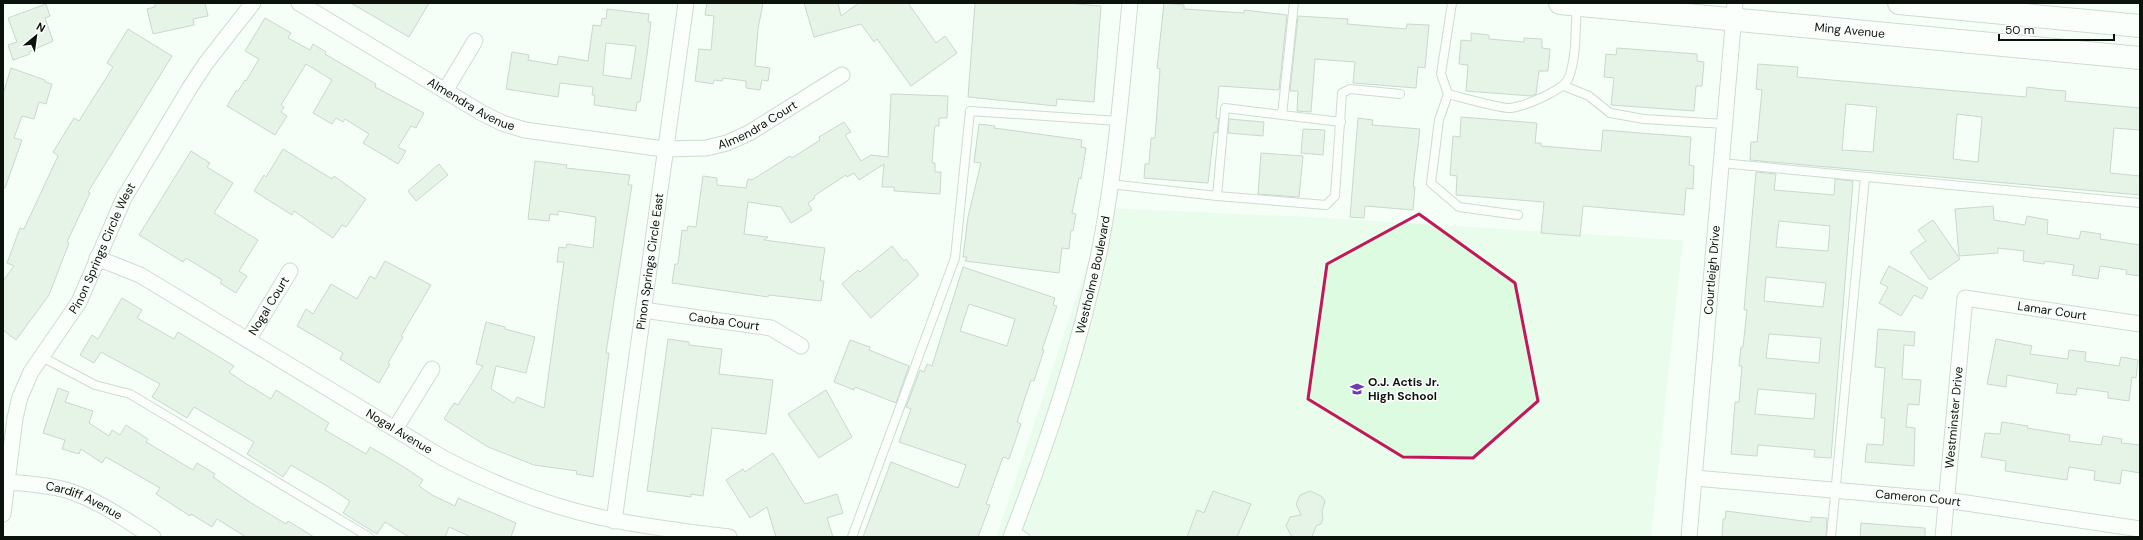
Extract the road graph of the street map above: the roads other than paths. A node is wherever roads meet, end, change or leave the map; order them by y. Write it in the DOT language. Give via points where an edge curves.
graph roads {
  1 [pos="253,3"];
  2 [pos="299,3"];
  3 [pos="686,3"];
  4 [pos="1130,3"];
  5 [pos="1294,3"];
  6 [pos="1452,3"];
  7 [pos="1899,3"];
  8 [pos="1569,4"];
  9 [pos="1953,6"];
  10 [pos="1734,11"];
  11 [pos="2140,26"];
  12 [pos="475,41"];
  13 [pos="2140,58"];
  14 [pos="842,75"];
  15 [pos="1564,86"];
  16 [pos="445,91"];
  17 [pos="1400,94"];
  18 [pos="1448,94"];
  19 [pos="1282,115"];
  20 [pos="1118,121"];
  21 [pos="1341,122"];
  22 [pos="1725,124"];
  23 [pos="664,149"];
  24 [pos="1721,163"];
  25 [pos="1865,177"];
  26 [pos="1110,184"];
  27 [pos="1217,196"];
  28 [pos="2140,203"];
  29 [pos="1518,215"];
  30 [pos="97,258"];
  31 [pos="290,271"];
  32 [pos="1964,298"];
  33 [pos="643,310"];
  34 [pos="2140,324"];
  35 [pos="248,340"];
  36 [pos="801,346"];
  37 [pos="42,357"];
  38 [pos="432,369"];
  39 [pos="396,429"];
  40 [pos="1695,478"];
  41 [pos="8,482"];
  42 [pos="1837,491"];
  43 [pos="1946,500"];
  44 [pos="3,514"];
  45 [pos="614,520"];
  46 [pos="2140,529"];
  47 [pos="1016,535"];
  48 [pos="153,537"];
  49 [pos="369,537"];
  50 [pos="729,537"];
  51 [pos="852,537"];
  52 [pos="1689,537"];
  53 [pos="1832,537"];
  54 [pos="1943,537"];
  1 -- 30 [label="street, Pinon Springs Circle West" via="189,89 124,198"];
  2 -- 16 [label="street, Almendra Avenue"];
  3 -- 23 [label="street, Pinon Springs Circle East"];
  4 -- 20 [label="street, Westholme Boulevard"];
  5 -- 19 [label="lane"];
  6 -- 18 [label="lane" via="1441,74"];
  7 -- 9 [label="main road"];
  8 -- 10 [label="main road, Ming Avenue"];
  8 -- 15 [label="lane" via="1573,58 1569,78"];
  9 -- 11 [label="main road"];
  10 -- 13 [label="main road, Ming Avenue"];
  10 -- 22 [label="street, Courtleigh Drive"];
  12 -- 16 [label="street"];
  14 -- 23 [label="street, Almendra Court" via="749,133 727,143 698,149"];
  15 -- 18 [label="lane" via="1552,94 1511,108"];
  15 -- 22 [label="lane" via="1589,96 1610,113 1644,119"];
  16 -- 23 [label="street, Almendra Avenue" via="502,123 525,130"];
  17 -- 21 [label="lane" via="1350,89 1342,93"];
  18 -- 29 [label="lane" via="1439,120 1430,183 1459,207"];
  19 -- 21 [label="lane"];
  19 -- 27 [label="lane" via="1225,108"];
  20 -- 26 [label="street, Westholme Boulevard"];
  20 -- 51 [label="lane" via="970,111 955,258"];
  21 -- 27 [label="lane" via="1335,196 1326,204"];
  22 -- 24 [label="street, Courtleigh Drive"];
  23 -- 33 [label="street, Pinon Springs Circle East"];
  24 -- 25 [label="lane"];
  24 -- 40 [label="street, Courtleigh Drive"];
  25 -- 28 [label="lane"];
  25 -- 42 [label="lane"];
  26 -- 27 [label="lane"];
  26 -- 47 [label="street, Westholme Boulevard" via="1093,278 1066,385"];
  30 -- 35 [label="street, Nogal Avenue" via="140,275"];
  30 -- 37 [label="street, Pinon Springs Circle West" via="79,302"];
  31 -- 35 [label="street, Nogal Court"];
  32 -- 34 [label="street, Lamar Court"];
  32 -- 43 [label="street, Westminster Drive"];
  33 -- 36 [label="street, Caoba Court" via="771,328"];
  33 -- 45 [label="street, Pinon Springs Circle East"];
  35 -- 39 [label="street, Nogal Avenue"];
  37 -- 41 [label="street, Pinon Springs Circle West" via="31,372 20,397 15,418"];
  37 -- 49 [label="lane" via="95,385 130,394"];
  38 -- 39 [label="street"];
  39 -- 45 [label="street, Nogal Avenue" via="443,458 493,482 565,508"];
  40 -- 42 [label="street, Cameron Court"];
  40 -- 52 [label="street, Courtleigh Drive"];
  41 -- 44 [label="street, Pinon Springs Circle West"];
  41 -- 48 [label="street, Cardiff Avenue" via="71,491 92,500"];
  42 -- 43 [label="street, Cameron Court"];
  42 -- 53 [label="lane"];
  43 -- 46 [label="street, Cameron Court"];
  43 -- 54 [label="street, Westminster Drive"];
  45 -- 50 [label="street, Nogal Avenue"];
}
